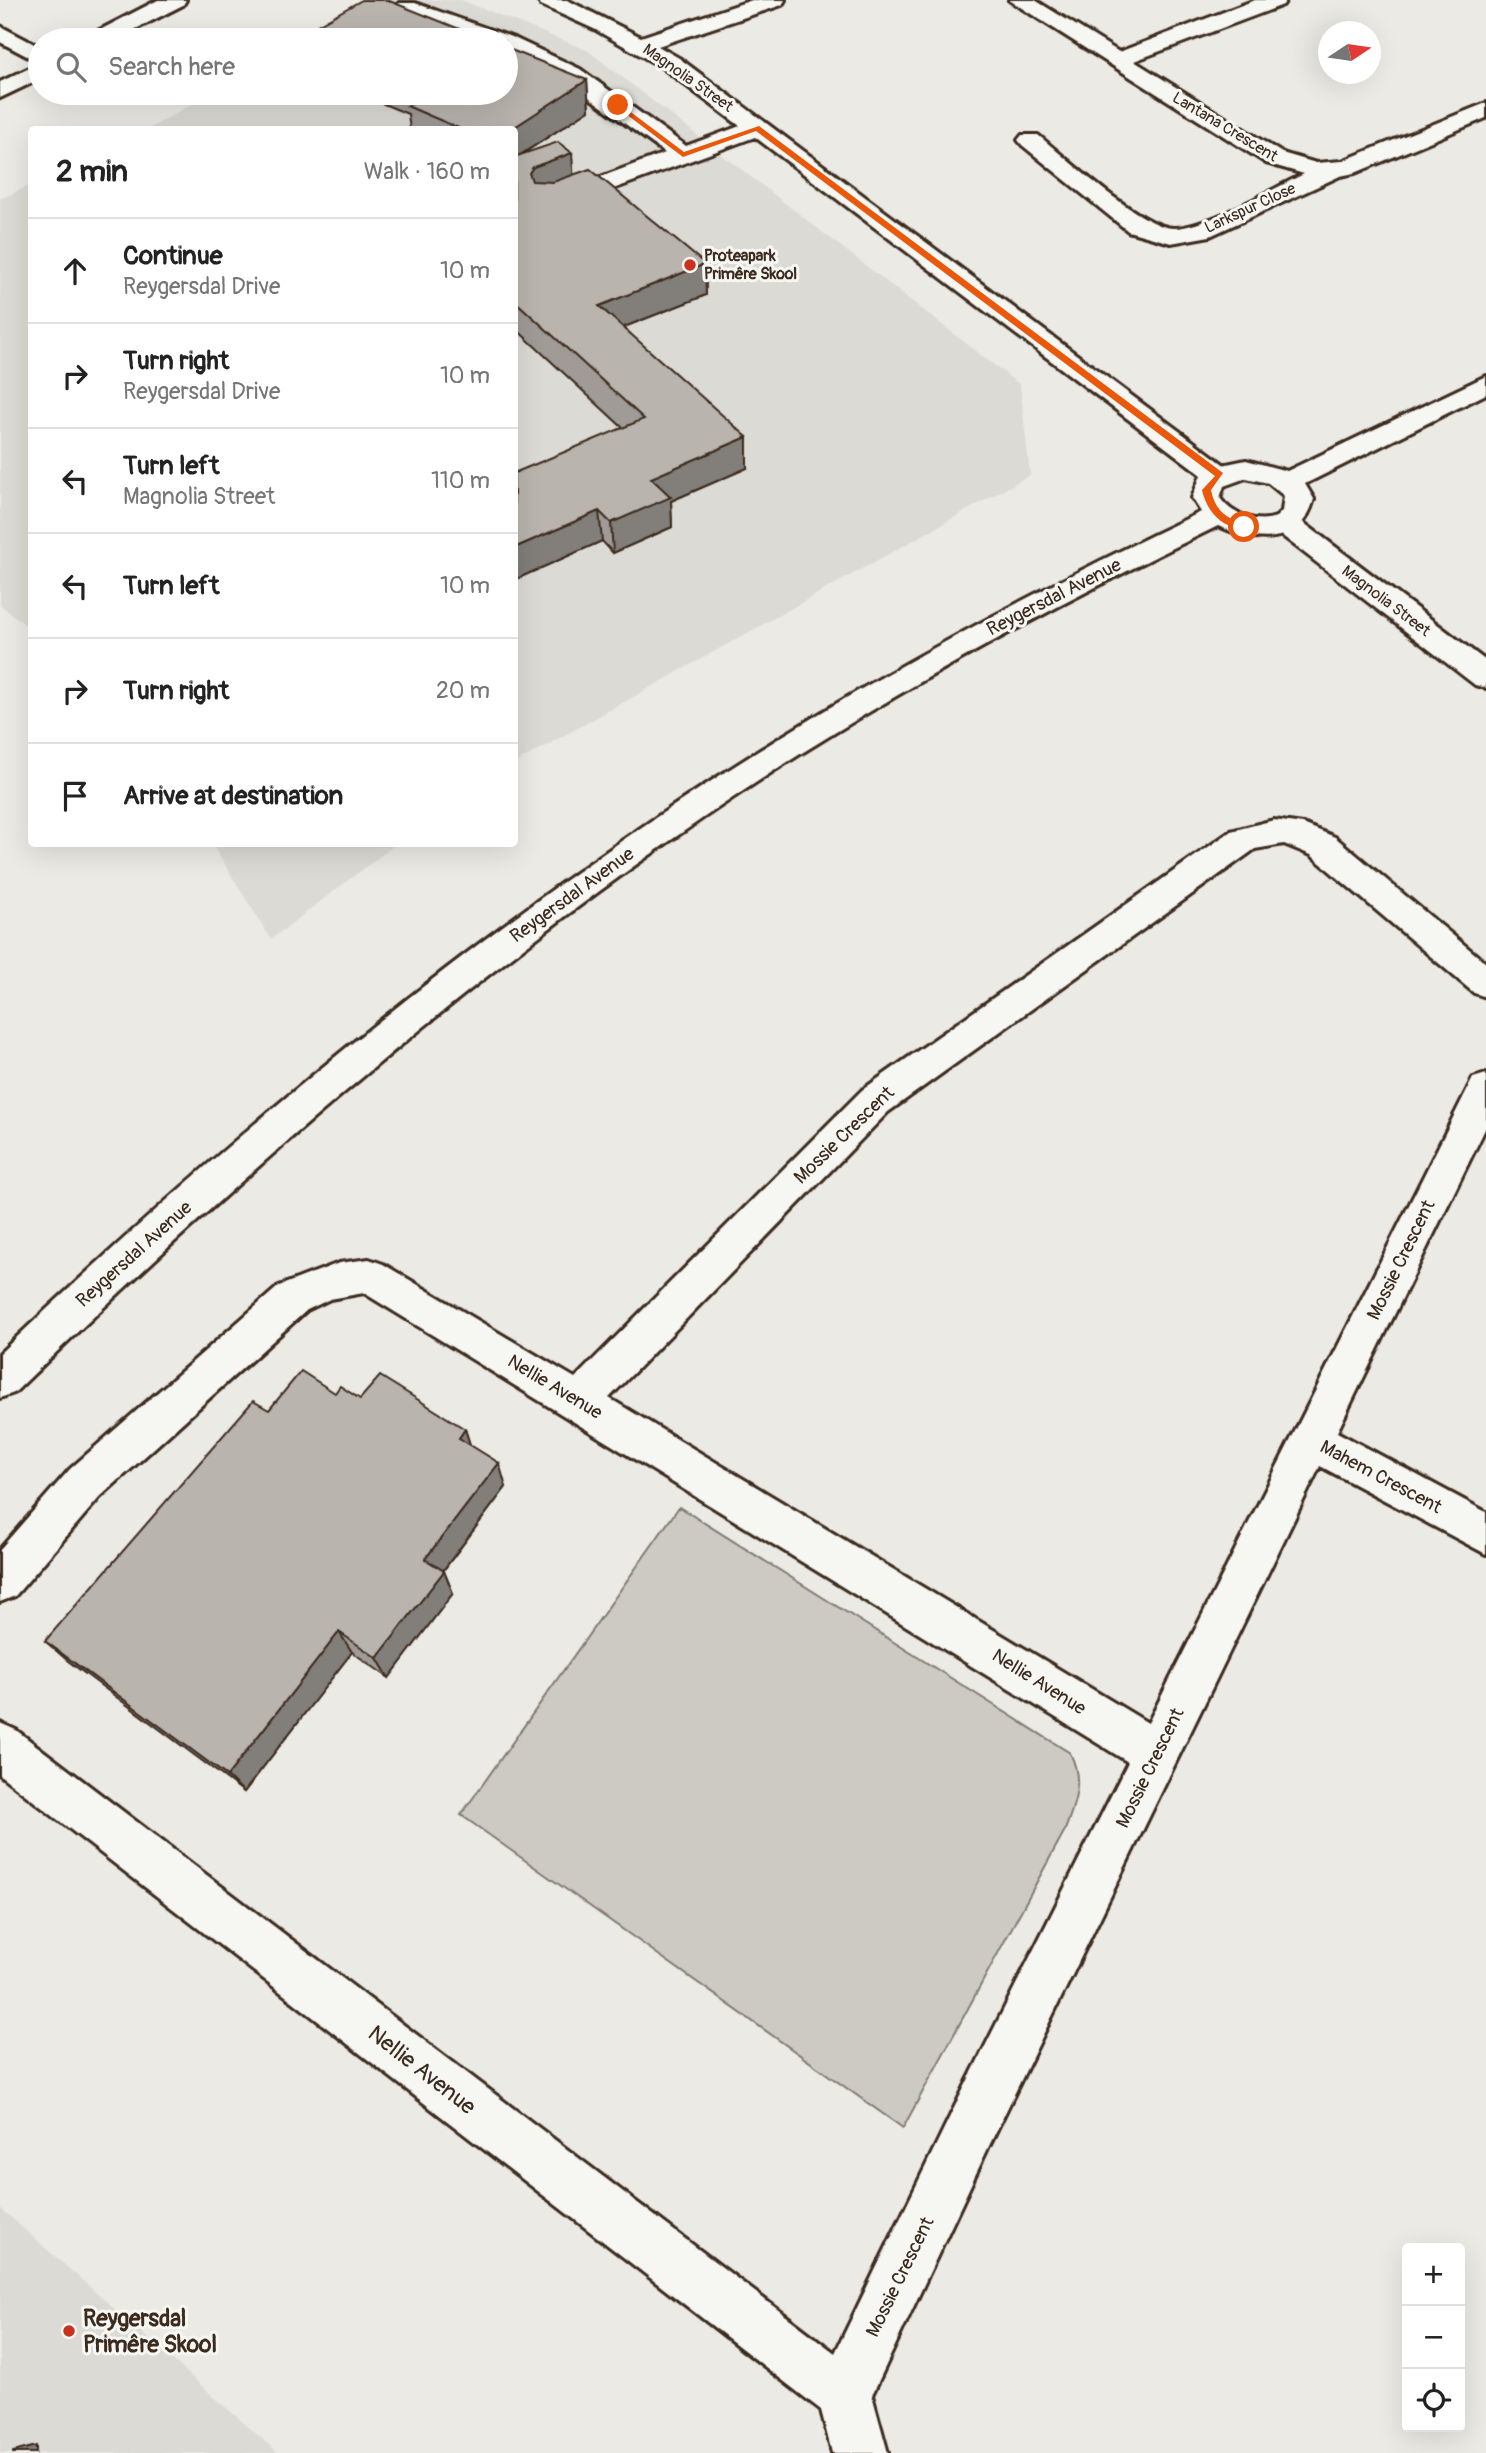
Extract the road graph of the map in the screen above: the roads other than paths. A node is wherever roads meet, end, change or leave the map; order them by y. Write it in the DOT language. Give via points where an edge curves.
graph roads {
  1 [pos="175,0"];
  2 [pos="549,0"];
  3 [pos="774,0"];
  4 [pos="1020,0"];
  5 [pos="1275,0"];
  6 [pos="407,8"];
  7 [pos="121,28"];
  8 [pos="464,28"];
  9 [pos="0,33"];
  10 [pos="640,45"];
  11 [pos="28,49"];
  12 [pos="518,49"];
  13 [pos="1116,60"];
  14 [pos="28,76"];
  15 [pos="0,91"];
  16 [pos="1486,110"];
  17 [pos="757,128"];
  18 [pos="1030,140"];
  19 [pos="683,155"];
  20 [pos="1331,171"];
  21 [pos="547,205"];
  22 [pos="1486,384"];
  23 [pos="1220,475"];
  24 [pos="1287,482"];
  25 [pos="1218,515"];
  26 [pos="1286,524"];
  27 [pos="1486,677"];
  28 [pos="1486,983"];
  29 [pos="1486,1089"];
  30 [pos="0,1380"];
  31 [pos="579,1401"];
  32 [pos="1312,1440"];
  33 [pos="1486,1534"];
  34 [pos="0,1581"];
  35 [pos="0,1746"];
  36 [pos="1157,1754"];
  37 [pos="844,2394"];
  38 [pos="860,2453"];
  1 -- 7 [label="street"];
  2 -- 10 [label="street, Magnolia Street"];
  3 -- 10 [label="street"];
  4 -- 13 [label="street, Lantana Crescent"];
  5 -- 13 [label="street"];
  6 -- 8 [label="street"];
  9 -- 11 [label="street"];
  10 -- 17 [label="street, Magnolia Street"];
  12 -- 19 [label="street" via="572,74"];
  13 -- 20 [label="street, Lantana Crescent" via="1274,158 1300,168"];
  14 -- 15 [label="street"];
  16 -- 20 [label="street, Lantana Crescent"];
  17 -- 19 [label="street"];
  17 -- 23 [label="street, Magnolia Street"];
  18 -- 20 [label="street, Larkspur Close" via="1137,226 1171,236 1201,230"];
  19 -- 21 [label="street"];
  22 -- 24 [label="street"];
  23 -- 24 [label="street" via="1253,470"];
  23 -- 25 [label="street" via="1206,490 1210,508"];
  24 -- 26 [label="street" via="1300,499 1300,509"];
  25 -- 26 [label="street" via="1259,529"];
  25 -- 30 [label="street, Reygersdal Avenue" via="1088,578 898,681 631,852 433,999 310,1099 181,1211"];
  26 -- 27 [label="street, Magnolia Street"];
  28 -- 31 [label="street, Mossie Crescent" via="1323,846 1295,833 1259,832 875,1101"];
  29 -- 32 [label="street, Mossie Crescent"];
  31 -- 34 [label="street, Nellie Avenue" via="369,1276 319,1284 293,1298 85,1483"];
  31 -- 36 [label="street, Nellie Avenue"];
  32 -- 33 [label="street, Mahem Crescent"];
  32 -- 36 [label="street, Mossie Crescent"];
  35 -- 37 [label="street, Nellie Avenue"];
  36 -- 37 [label="street, Mossie Crescent"];
  37 -- 38 [label="street"];
}
